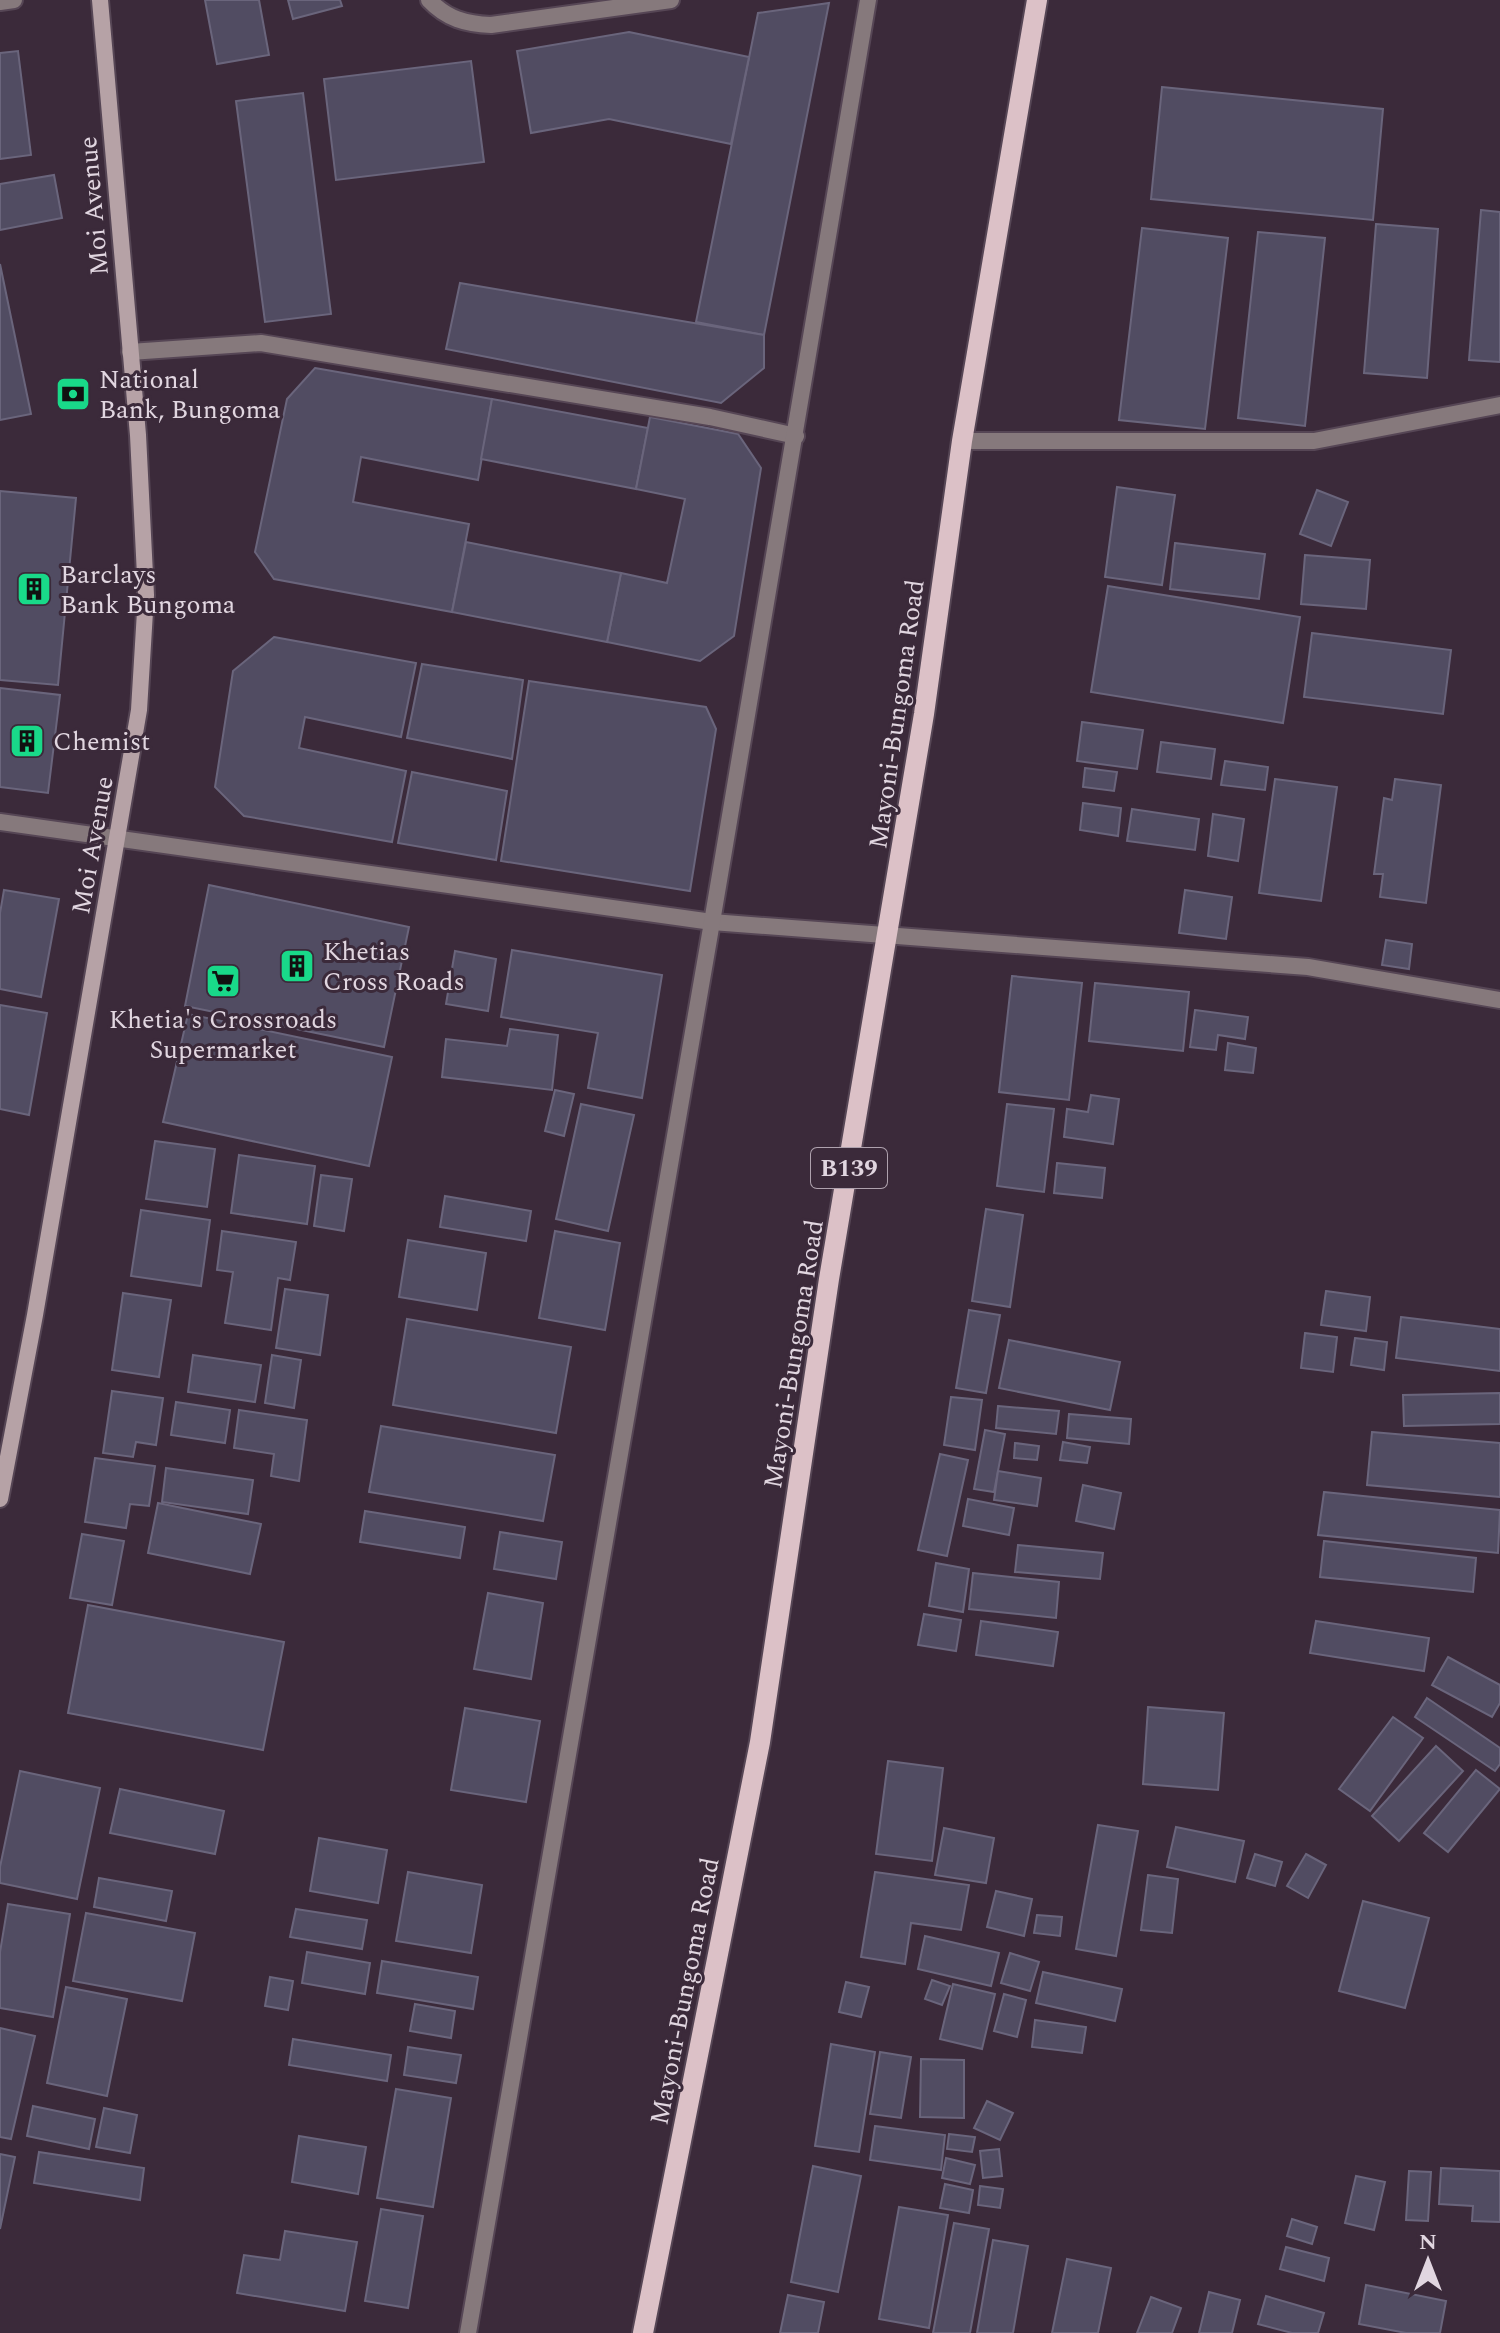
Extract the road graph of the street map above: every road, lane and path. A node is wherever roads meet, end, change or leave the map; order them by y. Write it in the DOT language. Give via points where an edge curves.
graph roads {
  1 [pos="14,0"];
  2 [pos="100,0"];
  3 [pos="429,0"];
  4 [pos="671,0"];
  5 [pos="868,0"];
  6 [pos="1037,0"];
  7 [pos="0,2"];
  8 [pos="130,352"];
  9 [pos="1500,405"];
  10 [pos="796,436"];
  11 [pos="962,441"];
  12 [pos="0,822"];
  13 [pos="117,837"];
  14 [pos="712,922"];
  15 [pos="889,935"];
  16 [pos="1500,1000"];
  17 [pos="0,1499"];
  18 [pos="468,2333"];
  19 [pos="643,2333"];
  1 -- 7 [label="street"];
  2 -- 8 [label="street, Moi Avenue"];
  3 -- 4 [label="street" via="465,24 491,25"];
  5 -- 10 [label="street"];
  6 -- 11 [label="main road, Mayoni-Bungoma Road / B139"];
  8 -- 10 [label="street" via="261,343"];
  8 -- 13 [label="street, Moi Avenue" via="146,595 139,710"];
  9 -- 11 [label="street" via="1314,441"];
  10 -- 14 [label="street"];
  11 -- 15 [label="main road, Mayoni-Bungoma Road / B139"];
  12 -- 13 [label="street"];
  13 -- 14 [label="street"];
  13 -- 17 [label="street, Moi Avenue"];
  14 -- 15 [label="street"];
  14 -- 18 [label="street"];
  15 -- 16 [label="street" via="1308,967"];
  15 -- 19 [label="main road, Mayoni-Bungoma Road / B139" via="829,1279 760,1742"];
}
